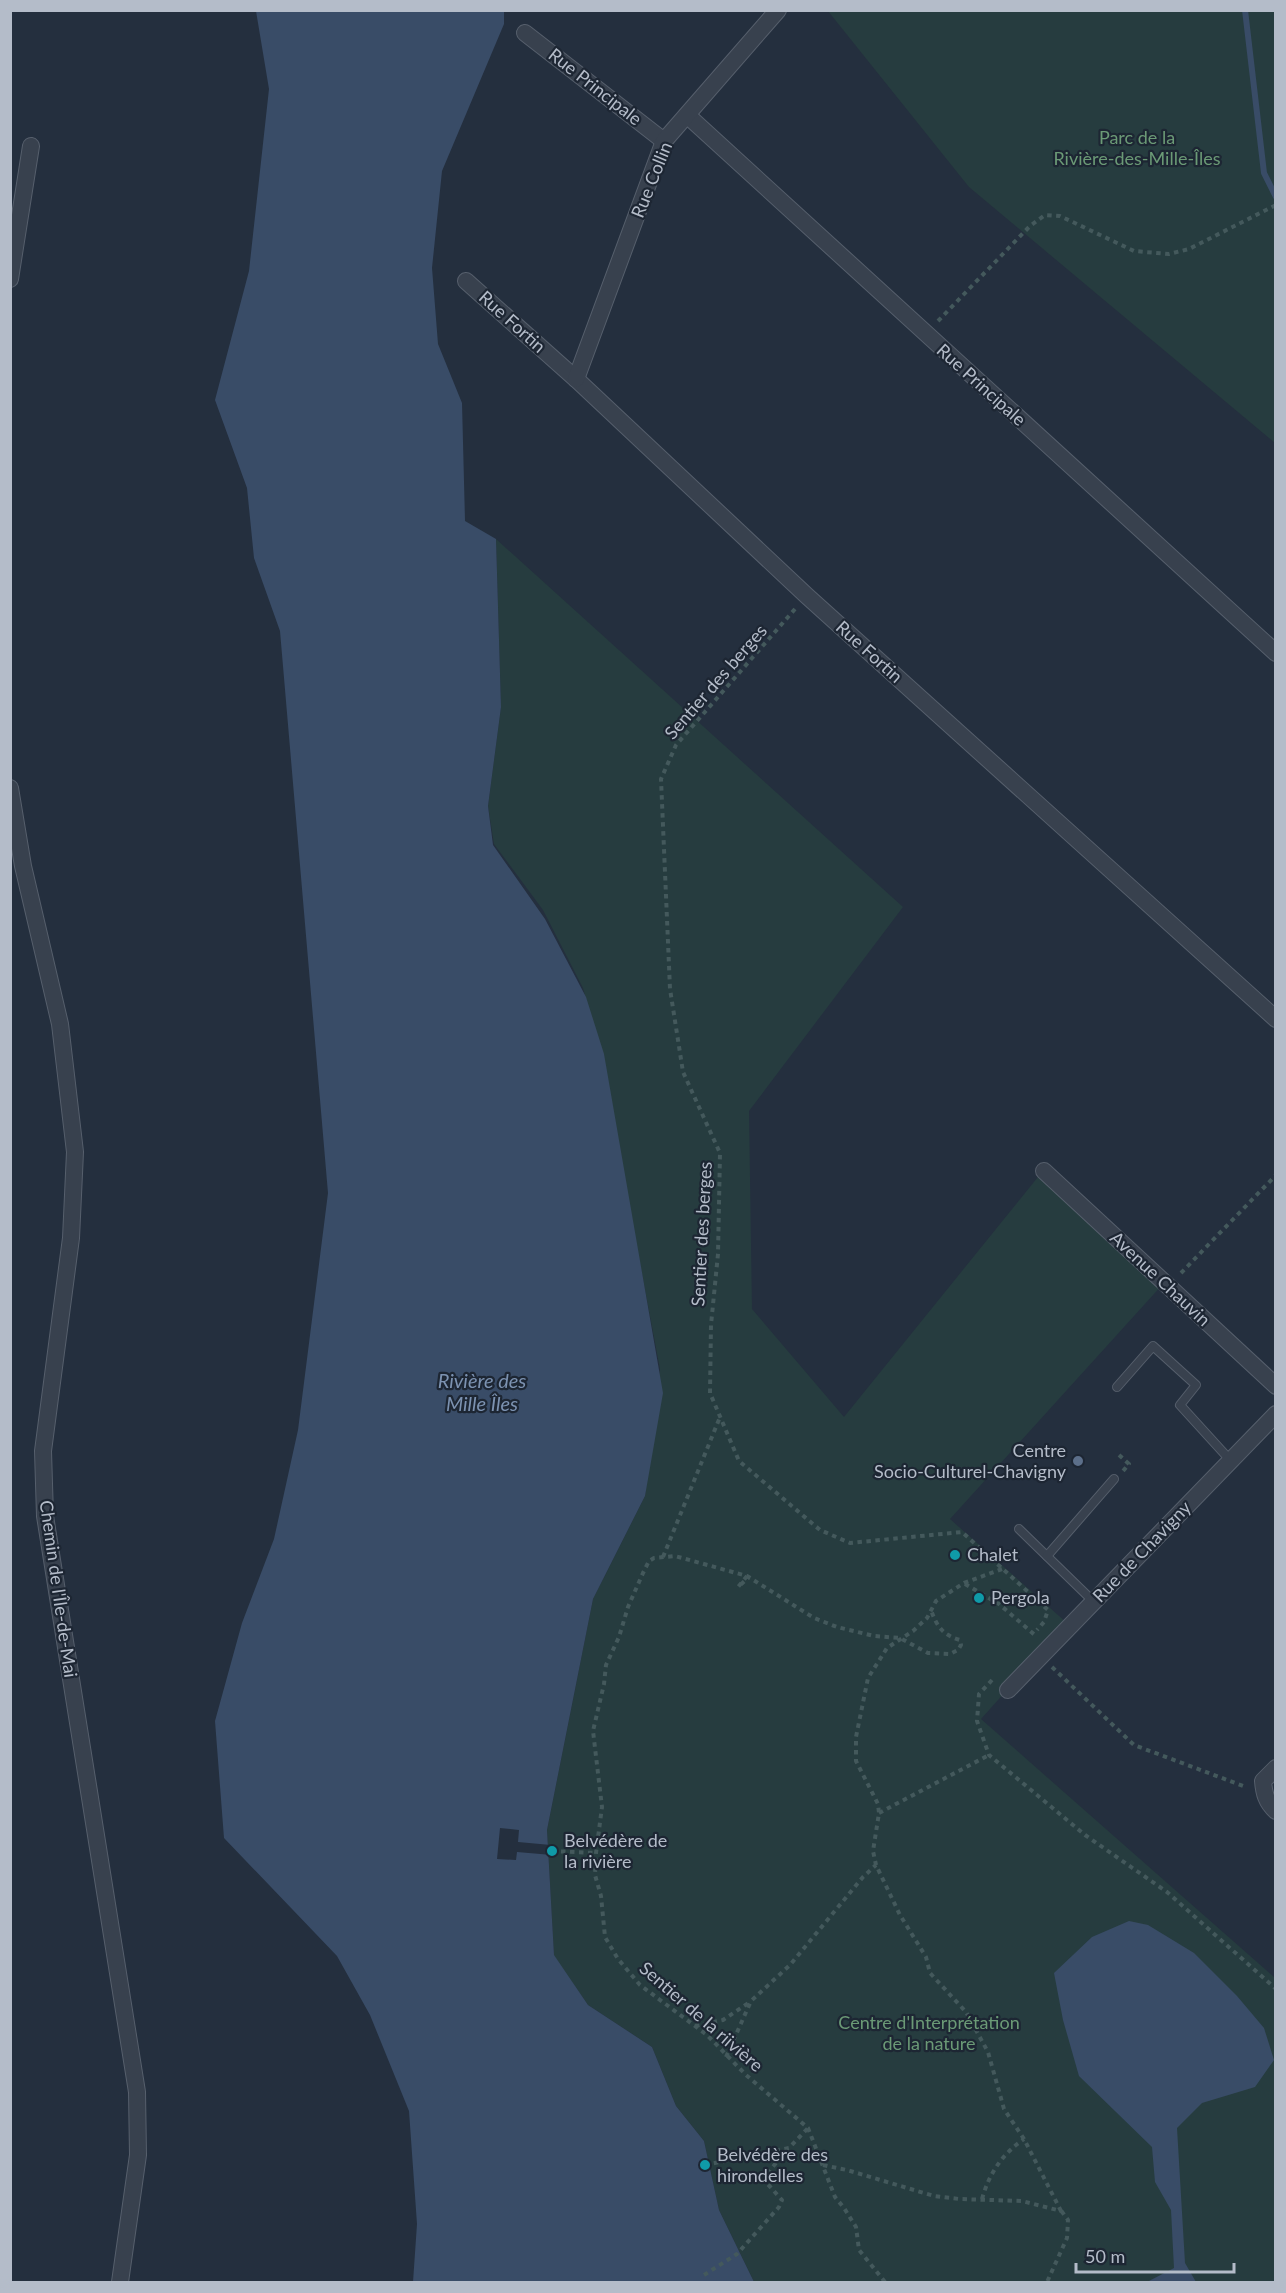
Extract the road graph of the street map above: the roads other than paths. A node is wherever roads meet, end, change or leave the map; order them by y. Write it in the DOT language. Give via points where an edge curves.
graph roads {
  1 [pos="778,10"];
  2 [pos="525,33"];
  3 [pos="688,116"];
  4 [pos="664,141"];
  5 [pos="31,146"];
  6 [pos="10,279"];
  7 [pos="466,281"];
  8 [pos="576,379"];
  9 [pos="1275,653"];
  10 [pos="10,788"];
  11 [pos="1275,1019"];
  12 [pos="1044,1171"];
  13 [pos="1275,1386"];
  14 [pos="1117,1387"];
  15 [pos="1275,1414"];
  16 [pos="1231,1461"];
  17 [pos="1117,1478"];
  18 [pos="1019,1529"];
  19 [pos="1047,1556"];
  20 [pos="1094,1602"];
  21 [pos="1008,1690"];
  22 [pos="1275,1768"];
  23 [pos="1275,1811"];
  24 [pos="120,2283"];
  1 -- 3 [label="street, Rue Collin"];
  2 -- 4 [label="street, Rue Principale"];
  3 -- 4 [label="street, Rue Collin"];
  3 -- 9 [label="street, Rue Principale"];
  4 -- 8 [label="street, Rue Collin"];
  5 -- 6 [label="street"];
  7 -- 8 [label="street, Rue Fortin"];
  8 -- 11 [label="street, Rue Fortin" via="807,596"];
  10 -- 24 [label="street, Chemin de l'Île-de-Mai" via="23,866 60,1024 75,1152 71,1238 43,1451 45,1516 137,2092 138,2155"];
  12 -- 13 [label="street, Avenue Chauvin"];
  14 -- 16 [label="lane" via="1153,1346 1196,1385 1180,1405"];
  15 -- 16 [label="street, Rue de Chavigny"];
  16 -- 20 [label="street, Rue de Chavigny"];
  17 -- 19 [label="lane"];
  18 -- 19 [label="lane"];
  19 -- 20 [label="lane"];
  20 -- 21 [label="street, Rue de Chavigny"];
  22 -- 23 [label="street" via="1263,1780 1264,1793"];
}
